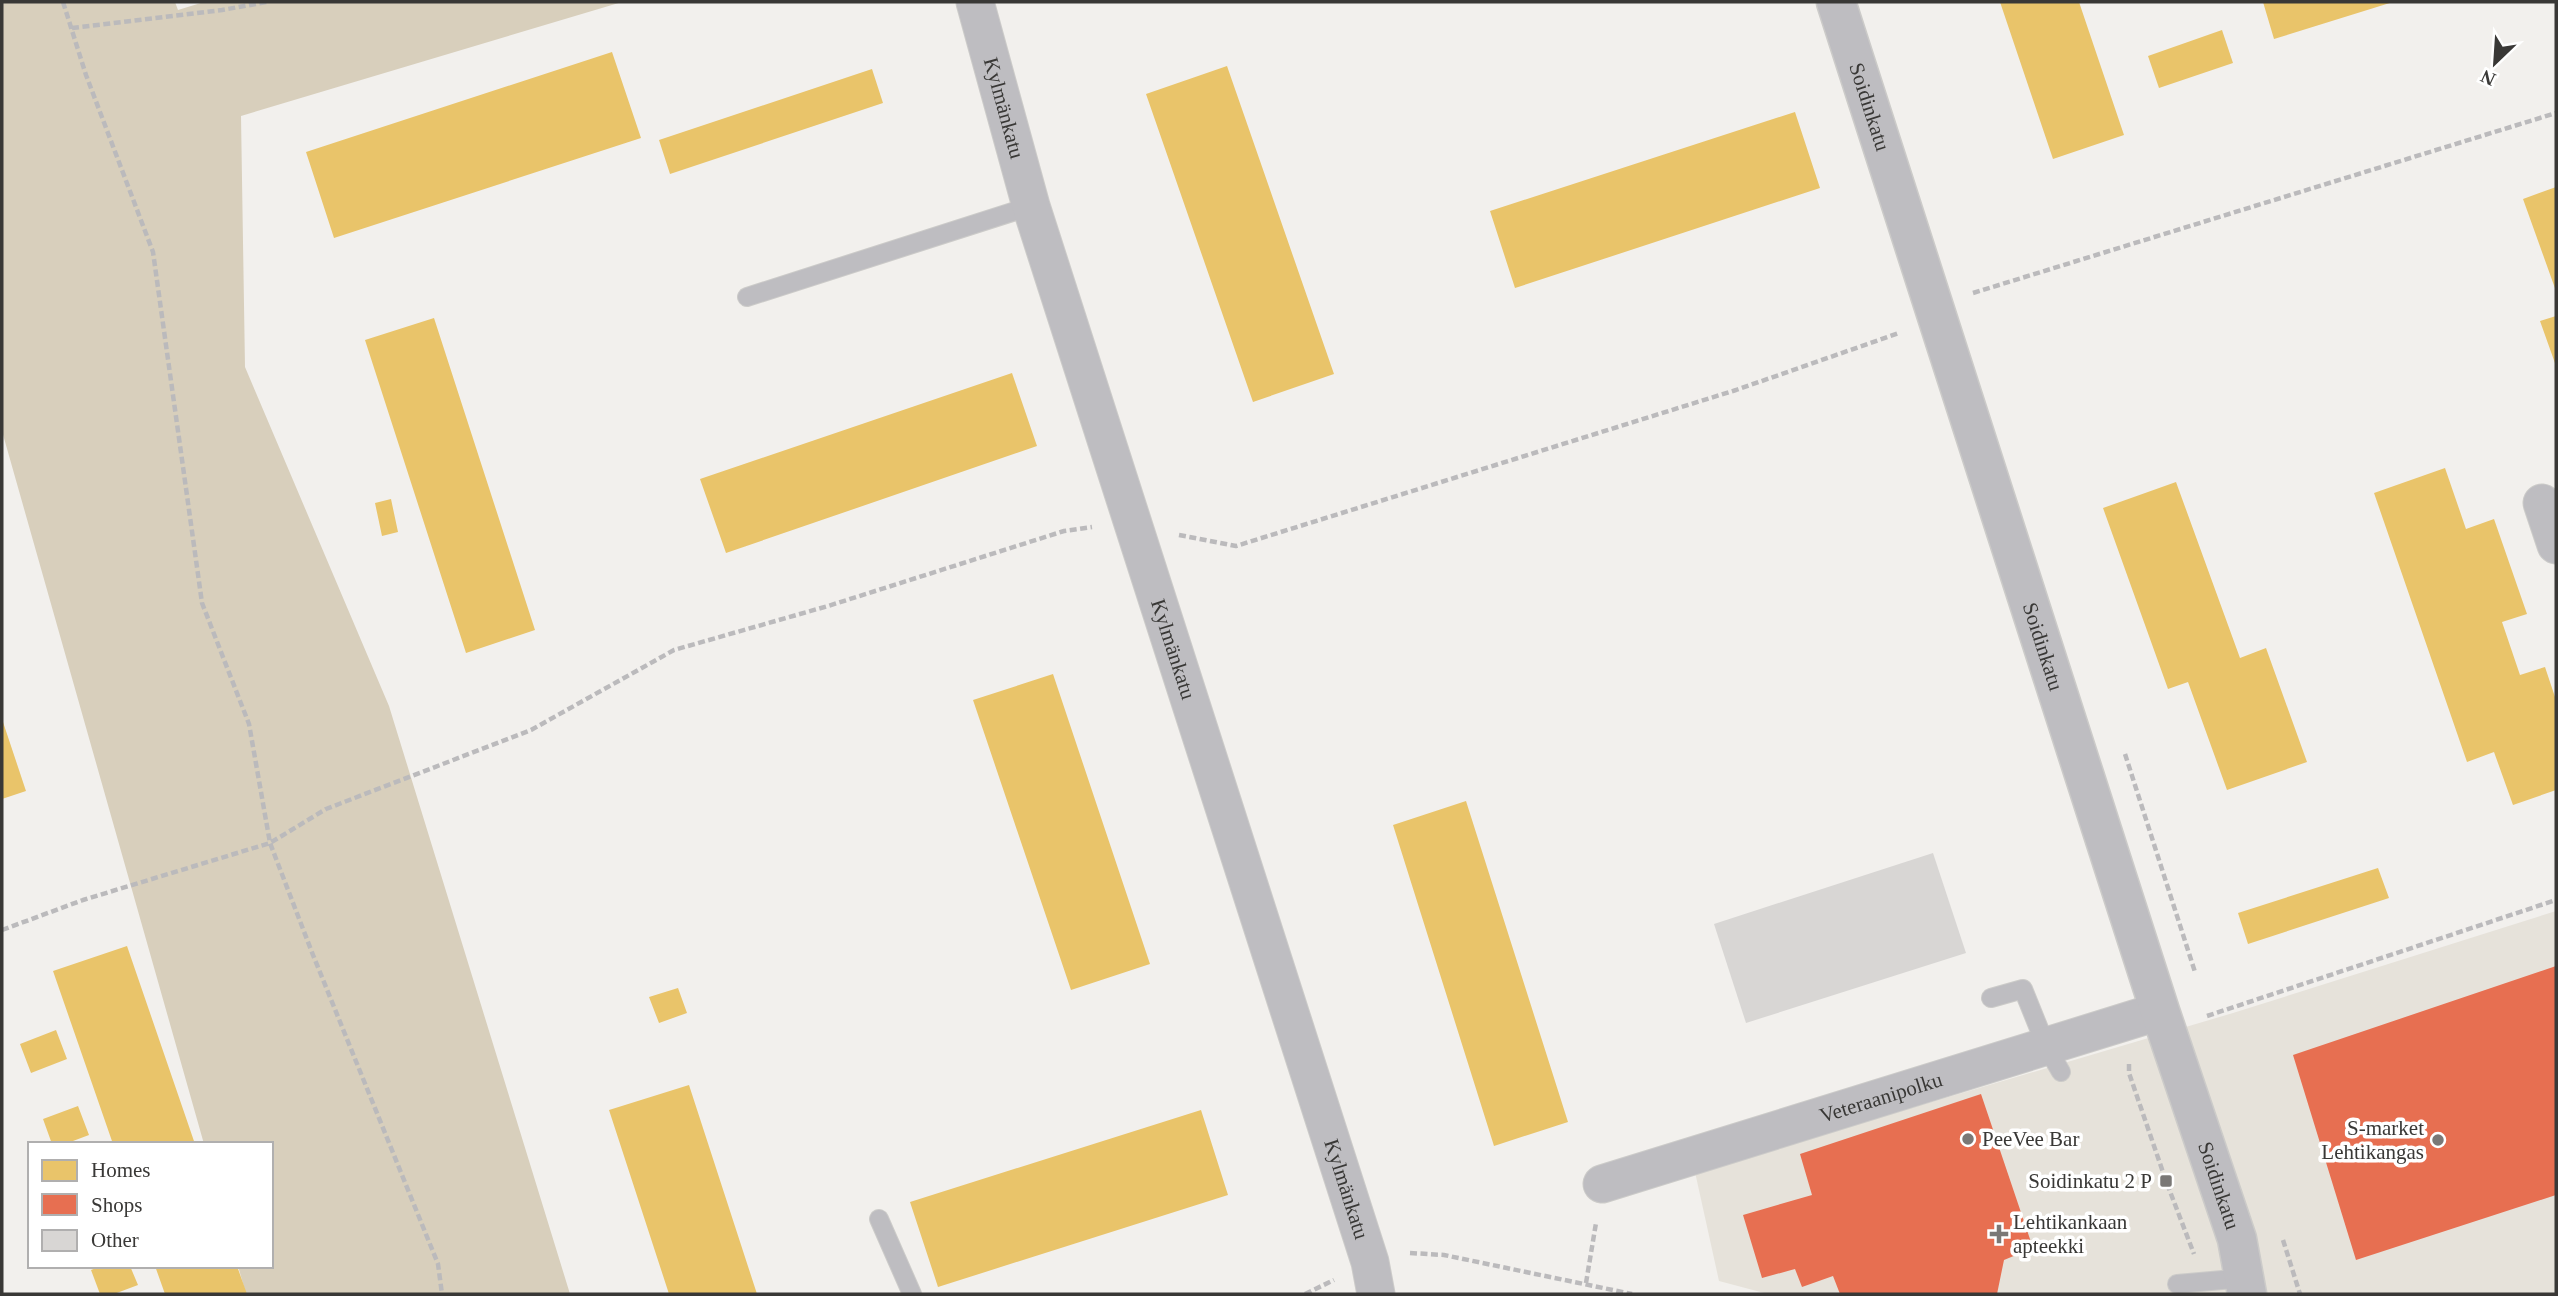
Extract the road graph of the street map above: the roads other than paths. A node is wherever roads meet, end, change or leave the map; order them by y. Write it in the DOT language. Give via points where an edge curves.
graph roads {
  1 [pos="975,2"];
  2 [pos="1836,2"];
  3 [pos="1031,206"];
  4 [pos="747,297"];
  5 [pos="2542,503"];
  6 [pos="2556,545"];
  7 [pos="1991,999"];
  8 [pos="2143,1016"];
  9 [pos="2053,1059"];
  10 [pos="1602,1184"];
  11 [pos="879,1219"];
  12 [pos="1373,1278"];
  13 [pos="2176,1284"];
  14 [pos="2246,1286"];
  15 [pos="912,1294"];
  1 -- 3 [label="street, Kylmänkatu"];
  2 -- 8 [label="street, Soidinkatu" via="1937,318"];
  3 -- 4 [label="lane"];
  3 -- 12 [label="street, Kylmänkatu"];
  5 -- 6 [label="street"];
  7 -- 9 [label="lane" via="2023,989"];
  8 -- 9 [label="street, Veteraanipolku"];
  8 -- 14 [label="street, Soidinkatu" via="2237,1239"];
  9 -- 10 [label="street, Veteraanipolku"];
  11 -- 15 [label="lane"];
  13 -- 14 [label="lane"];
}
